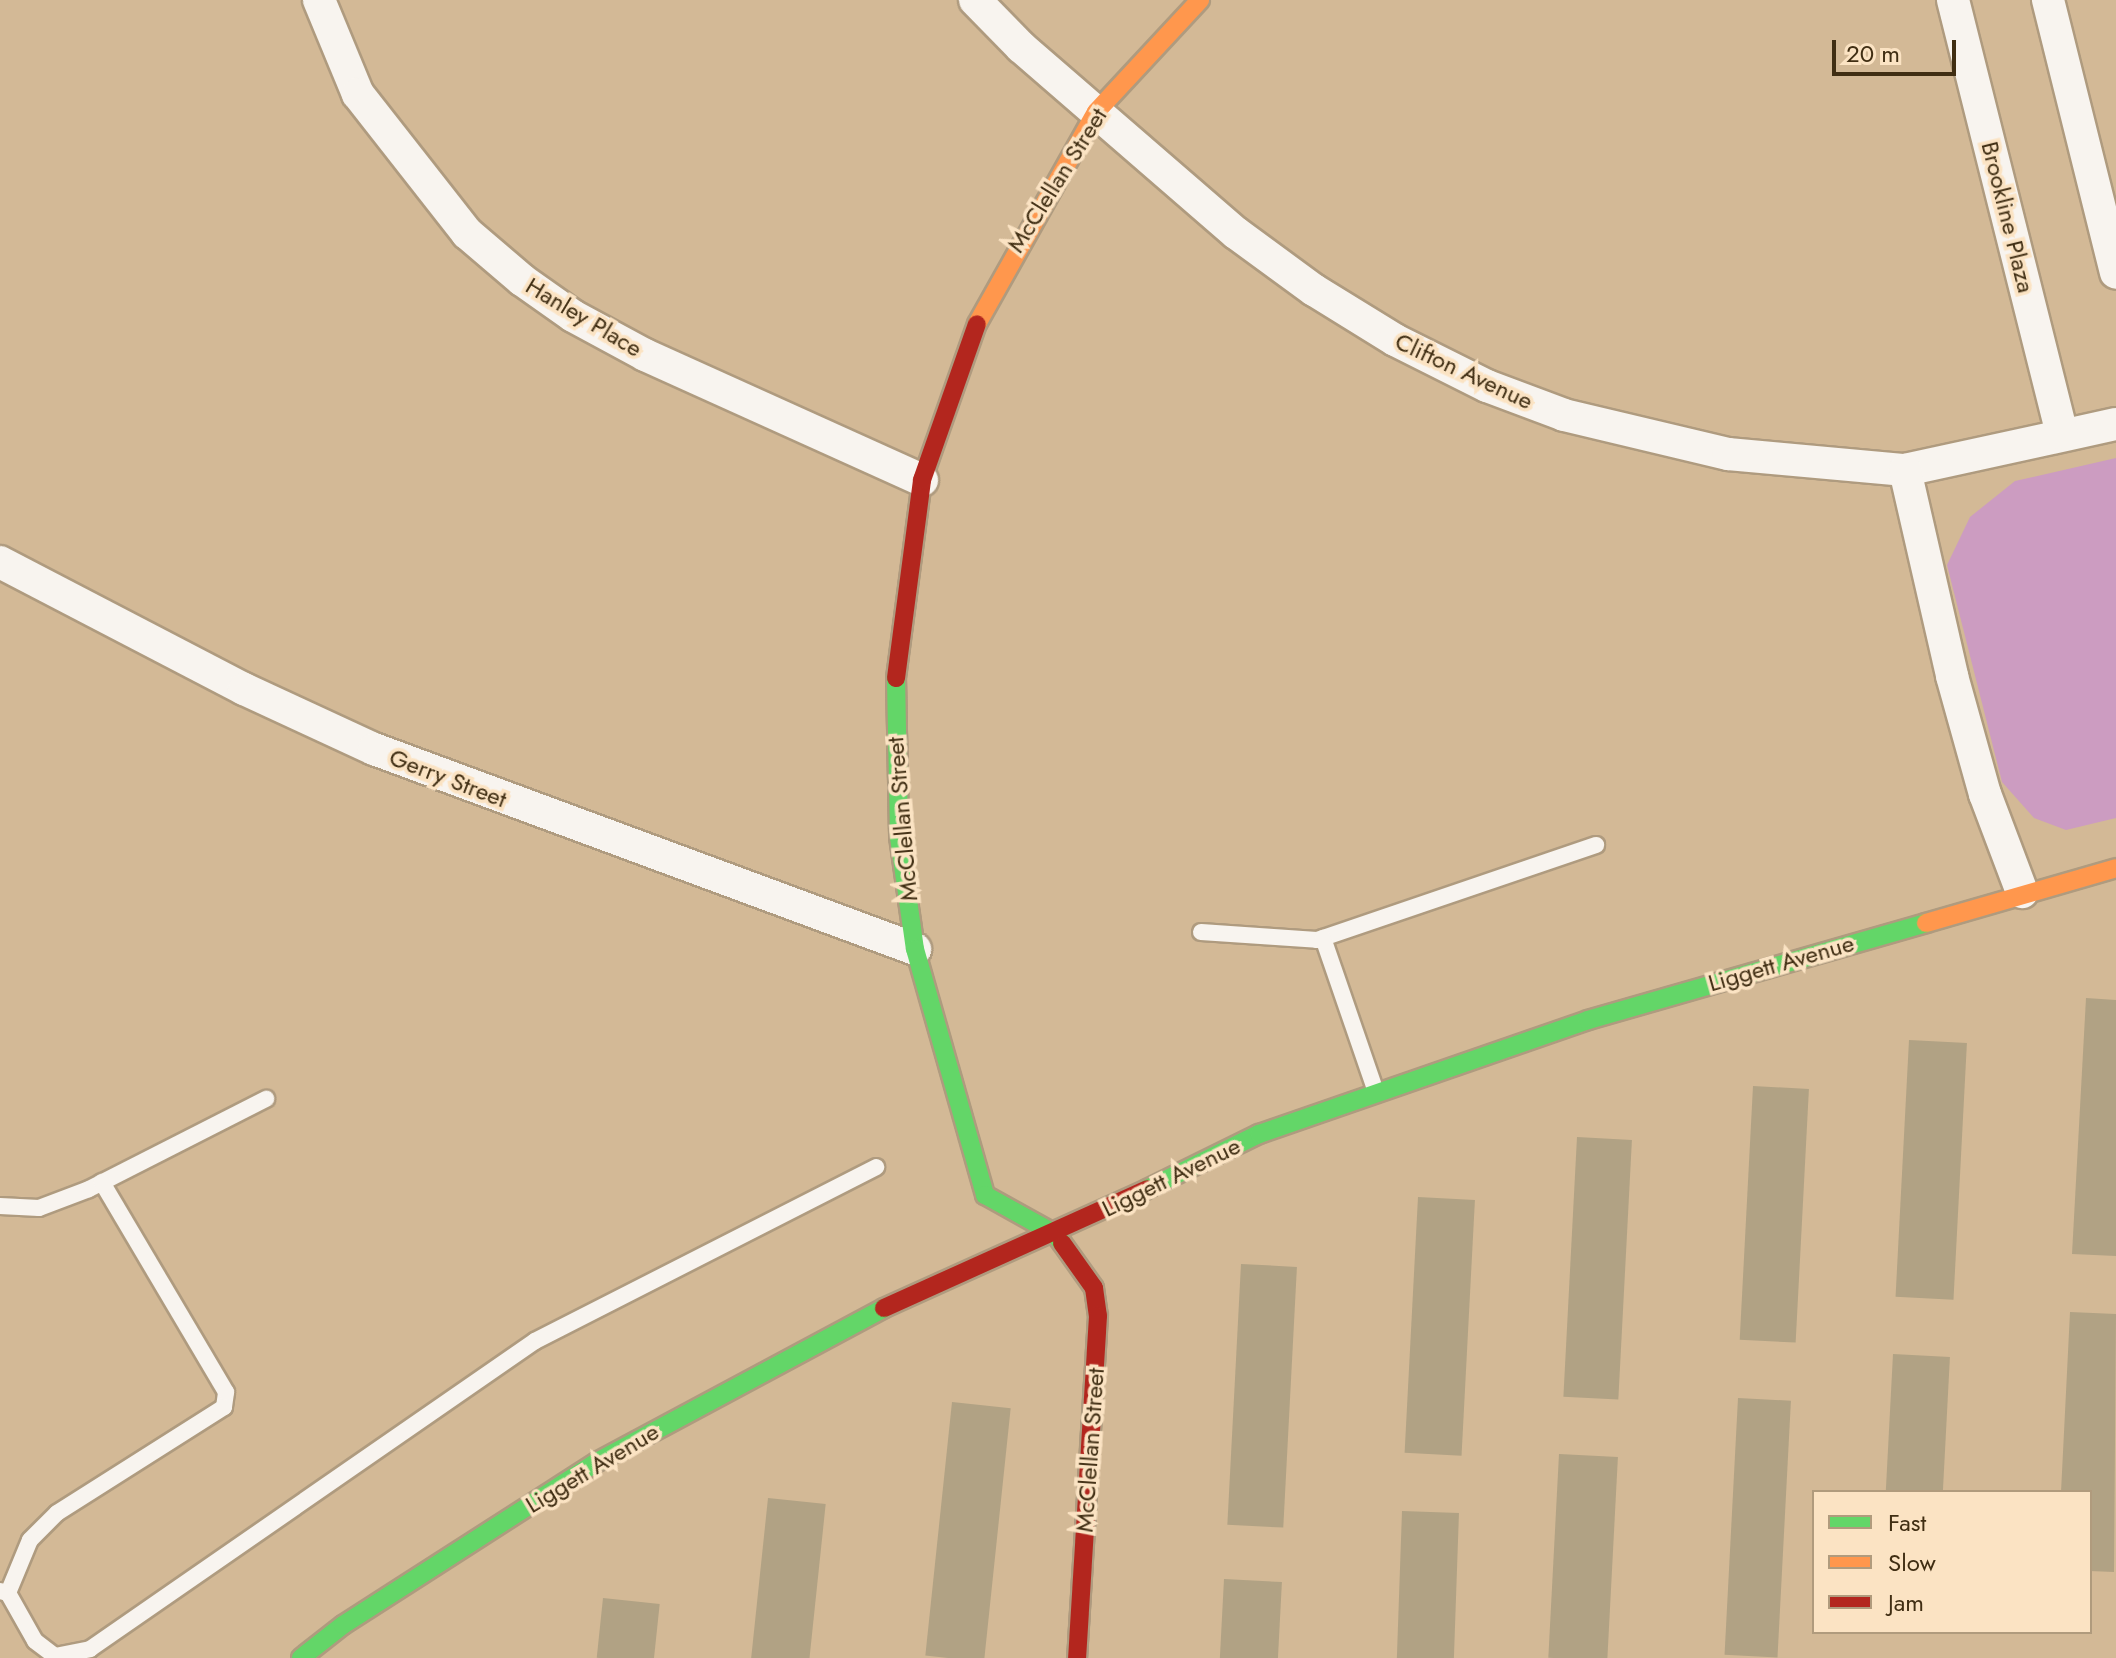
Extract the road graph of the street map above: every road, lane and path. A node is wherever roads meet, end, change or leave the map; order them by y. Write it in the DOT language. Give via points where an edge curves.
graph roads {
  1 [pos="319,0"];
  2 [pos="975,0"];
  3 [pos="1200,0"];
  4 [pos="1953,0"];
  5 [pos="2048,0"];
  6 [pos="1096,112"];
  7 [pos="2116,273"];
  8 [pos="2116,424"];
  9 [pos="2062,434"];
  10 [pos="1905,470"];
  11 [pos="922,480"];
  12 [pos="0,562"];
  13 [pos="1596,845"];
  14 [pos="2116,868"];
  15 [pos="2022,892"];
  16 [pos="1201,932"];
  17 [pos="1323,938"];
  18 [pos="915,949"];
  19 [pos="1377,1093"];
  20 [pos="266,1099"];
  21 [pos="876,1167"];
  22 [pos="102,1182"];
  23 [pos="0,1206"];
  24 [pos="1055,1234"];
  25 [pos="4,1592"];
  26 [pos="301,1658"];
  27 [pos="1077,1658"];
  1 -- 11 [label="street, Hanley Place" via="358,94 467,233 522,280 573,316 645,355"];
  2 -- 6 [label="street, Clifton Avenue"];
  3 -- 6 [label="street, McClellan Street"];
  4 -- 9 [label="street, Brookline Plaza"];
  5 -- 7 [label="street"];
  6 -- 10 [label="street, Clifton Avenue" via="1236,233 1314,290 1395,340 1487,386 1564,415 1667,442 1743,456"];
  6 -- 11 [label="street, McClellan Street" via="983,306"];
  8 -- 9 [label="street, Clifton Avenue"];
  9 -- 10 [label="street, Clifton Avenue"];
  10 -- 15 [label="street" via="1956,691 1985,794"];
  11 -- 18 [label="street, McClellan Street" via="900,614 893,709 899,837"];
  12 -- 18 [label="street, Gerry Street" via="244,689 374,749"];
  13 -- 17 [label="lane"];
  14 -- 15 [label="street, Liggett Avenue"];
  15 -- 19 [label="street, Liggett Avenue" via="1588,1020"];
  16 -- 17 [label="lane" via="1275,940"];
  17 -- 19 [label="lane"];
  18 -- 24 [label="street, McClellan Street" via="985,1195"];
  19 -- 24 [label="street, Liggett Avenue" via="1259,1134"];
  20 -- 22 [label="lane"];
  21 -- 25 [label="lane" via="535,1341 90,1649 55,1656 35,1641"];
  22 -- 23 [label="lane" via="39,1208"];
  22 -- 25 [label="lane" via="226,1392 224,1407 57,1513 30,1540"];
  24 -- 26 [label="street, Liggett Avenue" via="906,1297 721,1391 597,1462 343,1625"];
  24 -- 27 [label="street, McClellan Street" via="1094,1288 1098,1316"];
}
